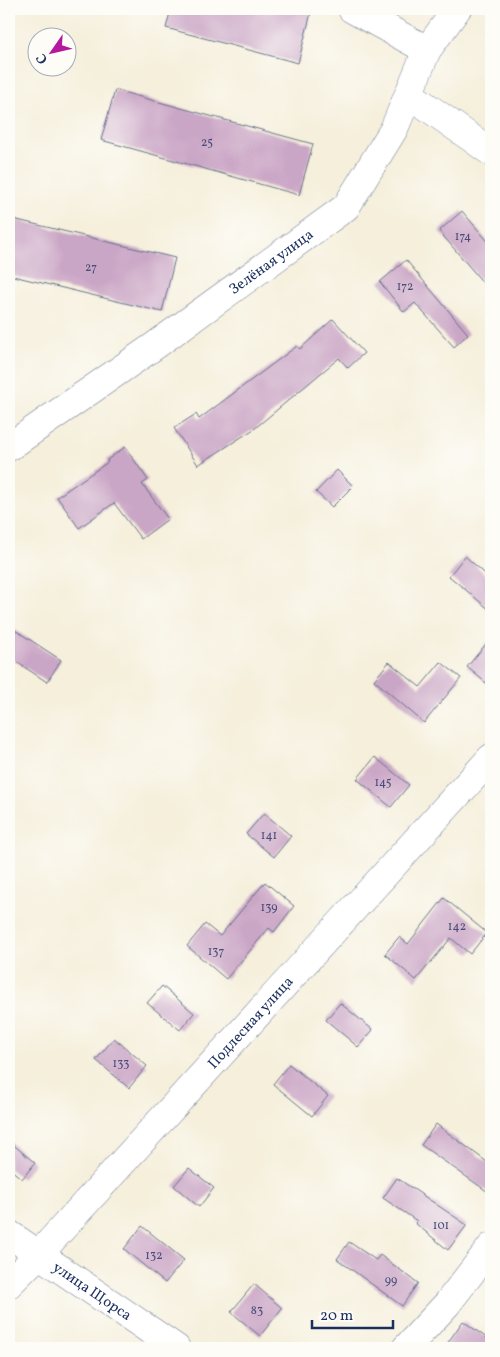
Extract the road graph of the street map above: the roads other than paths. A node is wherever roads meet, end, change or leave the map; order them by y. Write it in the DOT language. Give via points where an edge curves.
graph roads {
  1 [pos="352,9"];
  2 [pos="457,9"];
  3 [pos="427,50"];
  4 [pos="409,94"];
  5 [pos="491,152"];
  6 [pos="9,447"];
  7 [pos="491,758"];
  8 [pos="9,1234"];
  9 [pos="491,1246"];
  10 [pos="39,1254"];
  11 [pos="9,1284"];
  12 [pos="176,1348"];
  13 [pos="406,1348"];
  1 -- 3 [label="street"];
  2 -- 3 [label="street, Зелёная улица"];
  3 -- 4 [label="street, Зелёная улица"];
  4 -- 5 [label="street"];
  4 -- 6 [label="street, Зелёная улица" via="394,129 346,207"];
  7 -- 10 [label="street, Подлесная улица"];
  8 -- 10 [label="street, улица Щорса"];
  9 -- 13 [label="street" via="447,1304"];
  10 -- 11 [label="street, Подлесная улица"];
  10 -- 12 [label="street, улица Щорса"];
}
